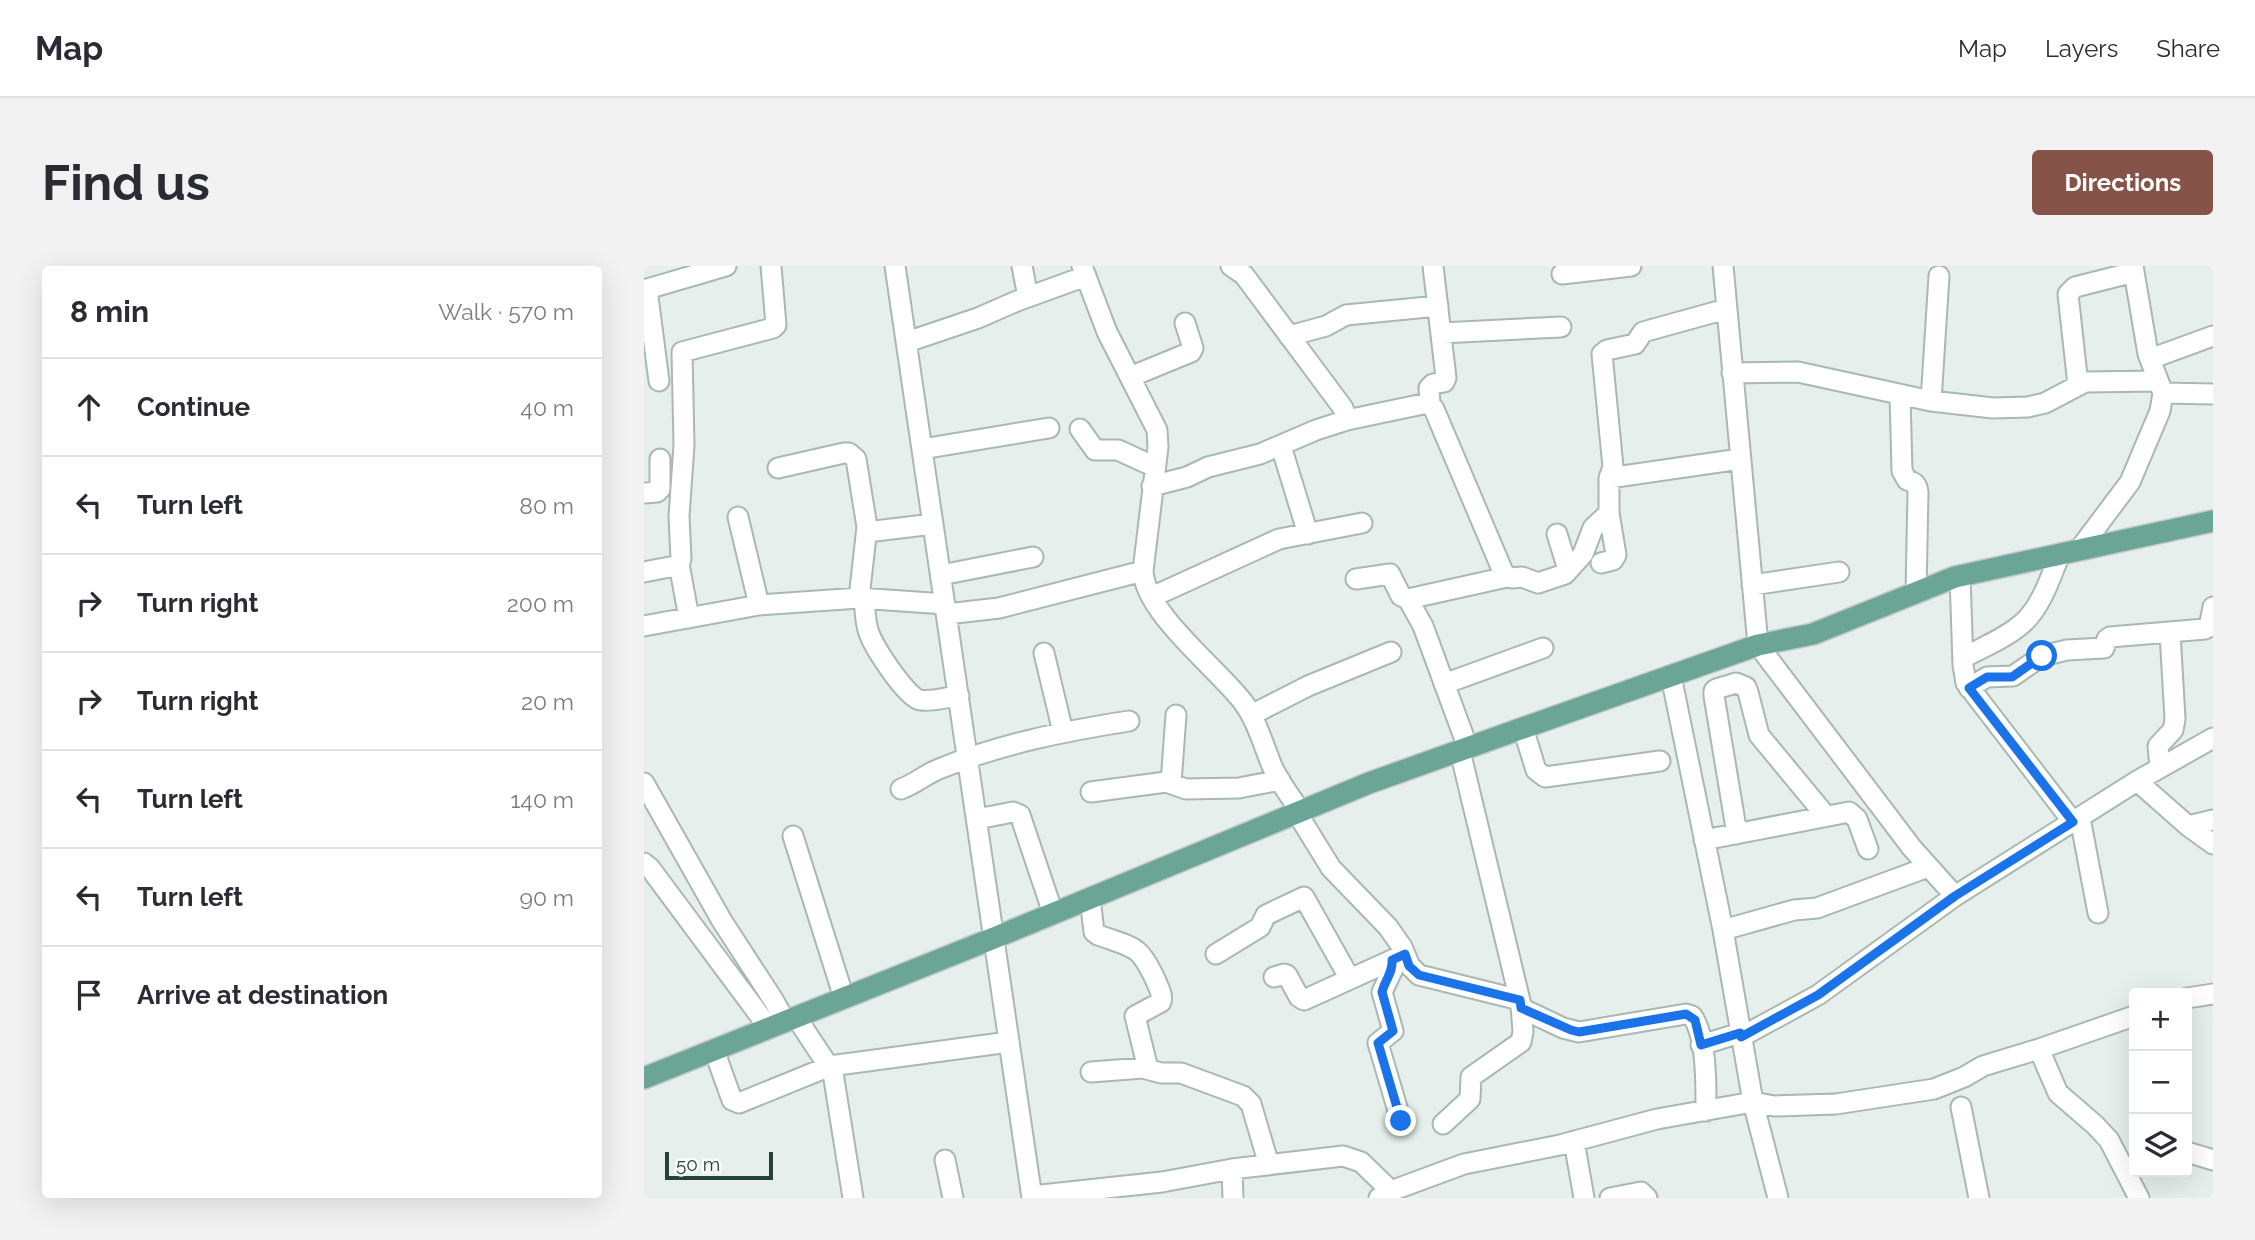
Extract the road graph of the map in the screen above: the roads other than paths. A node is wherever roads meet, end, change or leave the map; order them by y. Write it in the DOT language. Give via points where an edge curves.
graph roads {
  1 [pos="726,266"];
  2 [pos="771,266"];
  3 [pos="895,266"];
  4 [pos="1022,266"];
  5 [pos="1231,266"];
  6 [pos="1433,266"];
  7 [pos="1631,266"];
  8 [pos="1723,266"];
  9 [pos="2134,269"];
  10 [pos="1084,271"];
  11 [pos="1562,274"];
  12 [pos="1939,276"];
  13 [pos="646,289"];
  14 [pos="1028,297"];
  15 [pos="1438,306"];
  16 [pos="1726,309"];
  17 [pos="1185,323"];
  18 [pos="1561,327"];
  19 [pos="1441,333"];
  20 [pos="1289,336"];
  21 [pos="2213,336"];
  22 [pos="906,342"];
  23 [pos="2150,359"];
  24 [pos="1732,373"];
  25 [pos="1130,377"];
  26 [pos="659,381"];
  27 [pos="2078,385"];
  28 [pos="2160,387"];
  29 [pos="2213,394"];
  30 [pos="1900,395"];
  31 [pos="1931,401"];
  32 [pos="1430,404"];
  33 [pos="1347,420"];
  34 [pos="1049,428"];
  35 [pos="1080,429"];
  36 [pos="1281,446"];
  37 [pos="922,449"];
  38 [pos="660,459"];
  39 [pos="1740,459"];
  40 [pos="778,468"];
  41 [pos="1154,477"];
  42 [pos="1609,478"];
  43 [pos="644,493"];
  44 [pos="1609,513"];
  45 [pos="738,517"];
  46 [pos="2213,521"];
  47 [pos="1362,523"];
  48 [pos="933,524"];
  49 [pos="867,532"];
  50 [pos="1308,534"];
  51 [pos="1557,534"];
  52 [pos="2069,552"];
  53 [pos="1033,557"];
  54 [pos="1601,562"];
  55 [pos="678,564"];
  56 [pos="1568,570"];
  57 [pos="1143,571"];
  58 [pos="644,572"];
  59 [pos="1839,572"];
  60 [pos="941,575"];
  61 [pos="1961,576"];
  62 [pos="1507,577"];
  63 [pos="1356,579"];
  64 [pos="1752,585"];
  65 [pos="1916,593"];
  66 [pos="1152,597"];
  67 [pos="862,598"];
  68 [pos="1408,598"];
  69 [pos="759,605"];
  70 [pos="2213,607"];
  71 [pos="946,609"];
  72 [pos="689,618"];
  73 [pos="644,626"];
  74 [pos="2170,633"];
  75 [pos="1758,645"];
  76 [pos="1543,648"];
  77 [pos="1391,652"];
  78 [pos="1044,653"];
  79 [pos="1963,658"];
  80 [pos="1671,676"];
  81 [pos="1444,684"];
  82 [pos="1969,688"];
  83 [pos="959,696"];
  84 [pos="1177,715"];
  85 [pos="1251,715"];
  86 [pos="1129,721"];
  87 [pos="1523,728"];
  88 [pos="1063,732"];
  89 [pos="2213,738"];
  90 [pos="1464,749"];
  91 [pos="968,758"];
  92 [pos="1660,761"];
  93 [pos="2160,768"];
  94 [pos="1280,780"];
  95 [pos="2137,781"];
  96 [pos="644,783"];
  97 [pos="1171,783"];
  98 [pos="901,789"];
  99 [pos="1091,792"];
  100 [pos="1298,812"];
  101 [pos="1826,816"];
  102 [pos="977,819"];
  103 [pos="2076,820"];
  104 [pos="2213,820"];
  105 [pos="2188,826"];
  106 [pos="1737,834"];
  107 [pos="793,836"];
  108 [pos="1704,840"];
  109 [pos="2213,844"];
  110 [pos="1868,849"];
  111 [pos="644,863"];
  112 [pos="1928,867"];
  113 [pos="1955,896"];
  114 [pos="1090,898"];
  115 [pos="1053,913"];
  116 [pos="2098,913"];
  117 [pos="1723,930"];
  118 [pos="994,937"];
  119 [pos="1216,954"];
  120 [pos="1398,957"];
  121 [pos="1275,978"];
  122 [pos="1350,979"];
  123 [pos="2213,994"];
  124 [pos="2192,997"];
  125 [pos="844,998"];
  126 [pos="1520,1004"];
  127 [pos="2129,1018"];
  128 [pos="783,1022"];
  129 [pos="1740,1035"];
  130 [pos="1009,1042"];
  131 [pos="1701,1045"];
  132 [pos="2039,1049"];
  133 [pos="714,1050"];
  134 [pos="830,1066"];
  135 [pos="1148,1069"];
  136 [pos="1091,1072"];
  137 [pos="644,1078"];
  138 [pos="1753,1102"];
  139 [pos="1961,1107"];
  140 [pos="1706,1111"];
  141 [pos="1401,1121"];
  142 [pos="1443,1124"];
  143 [pos="1574,1141"];
  144 [pos="2192,1154"];
  145 [pos="945,1160"];
  146 [pos="2213,1160"];
  147 [pos="2128,1161"];
  148 [pos="1269,1164"];
  149 [pos="1232,1170"];
  150 [pos="1111,1193"];
  151 [pos="1385,1195"];
  152 [pos="1032,1197"];
  153 [pos="853,1198"];
  154 [pos="953,1198"];
  155 [pos="1233,1198"];
  156 [pos="1584,1198"];
  157 [pos="1610,1198"];
  158 [pos="1647,1198"];
  159 [pos="1778,1198"];
  160 [pos="1979,1198"];
  161 [pos="2139,1198"];
  1 -- 13 [label="street"];
  2 -- 55 [label="street" via="773,328 681,355 684,445"];
  3 -- 22 [label="street"];
  4 -- 14 [label="street"];
  5 -- 20 [label="street" via="1244,275"];
  6 -- 15 [label="street"];
  7 -- 11 [label="street"];
  8 -- 16 [label="street"];
  9 -- 23 [label="street"];
  9 -- 27 [label="street" via="2075,287 2068,294"];
  10 -- 14 [label="street"];
  10 -- 25 [label="street"];
  12 -- 31 [label="street"];
  13 -- 26 [label="street"];
  14 -- 22 [label="street"];
  15 -- 19 [label="street"];
  15 -- 20 [label="street" via="1346,315"];
  16 -- 24 [label="street"];
  16 -- 42 [label="street" via="1643,332 1635,344 1602,354 1613,467"];
  17 -- 25 [label="street" via="1191,352"];
  18 -- 19 [label="street"];
  19 -- 32 [label="street" via="1446,380 1431,386"];
  20 -- 33 [label="street" via="1343,408"];
  21 -- 23 [label="street"];
  22 -- 37 [label="street"];
  23 -- 28 [label="street"];
  24 -- 30 [label="street" via="1798,372"];
  24 -- 39 [label="street"];
  25 -- 41 [label="street" via="1157,430"];
  27 -- 28 [label="street"];
  27 -- 31 [label="street" via="2028,407"];
  28 -- 29 [label="street"];
  28 -- 52 [label="street" via="2161,411 2130,482"];
  30 -- 31 [label="street"];
  30 -- 65 [label="street" via="1902,471 1918,486"];
  32 -- 33 [label="street"];
  32 -- 62 [label="street"];
  33 -- 36 [label="street"];
  34 -- 37 [label="street"];
  35 -- 41 [label="street" via="1095,450 1118,450"];
  36 -- 41 [label="street" via="1208,467 1187,478"];
  36 -- 50 [label="street"];
  37 -- 48 [label="street"];
  38 -- 43 [label="street" via="660,489"];
  39 -- 42 [label="street"];
  39 -- 64 [label="street"];
  40 -- 49 [label="street" via="844,453 853,455"];
  41 -- 57 [label="street"];
  42 -- 44 [label="street"];
  44 -- 54 [label="street" via="1616,555"];
  44 -- 56 [label="street" via="1593,528 1583,554"];
  45 -- 69 [label="street"];
  46 -- 52 [label="main road"];
  47 -- 50 [label="street"];
  48 -- 49 [label="street"];
  48 -- 60 [label="street"];
  49 -- 67 [label="street"];
  50 -- 66 [label="street" via="1279,539"];
  51 -- 56 [label="street"];
  52 -- 61 [label="main road"];
  52 -- 79 [label="street" via="2024,621"];
  53 -- 60 [label="street"];
  55 -- 58 [label="street"];
  55 -- 72 [label="street"];
  56 -- 62 [label="street" via="1563,576 1538,583"];
  57 -- 66 [label="street"];
  57 -- 71 [label="street" via="999,608"];
  59 -- 64 [label="street"];
  60 -- 71 [label="street"];
  61 -- 65 [label="main road"];
  61 -- 79 [label="street"];
  62 -- 68 [label="street"];
  63 -- 68 [label="street" via="1390,574 1401,596"];
  64 -- 75 [label="street"];
  65 -- 75 [label="main road" via="1813,634"];
  66 -- 85 [label="street"];
  67 -- 69 [label="street"];
  67 -- 71 [label="street"];
  67 -- 83 [label="street" via="876,649 914,697"];
  68 -- 81 [label="street"];
  69 -- 72 [label="street"];
  70 -- 74 [label="street" via="2209,628"];
  71 -- 83 [label="street"];
  72 -- 73 [label="street"];
  74 -- 82 [label="street" via="2110,637 2104,648 2042,656 2012,677 1987,677"];
  74 -- 93 [label="street" via="2175,719 2173,730 2158,746"];
  75 -- 80 [label="main road"];
  75 -- 112 [label="street"];
  76 -- 81 [label="street"];
  77 -- 85 [label="street"];
  78 -- 88 [label="street"];
  79 -- 82 [label="street"];
  80 -- 87 [label="main road"];
  80 -- 108 [label="street"];
  81 -- 90 [label="street"];
  82 -- 103 [label="street"];
  83 -- 91 [label="street"];
  84 -- 97 [label="street"];
  85 -- 94 [label="street"];
  86 -- 88 [label="street"];
  87 -- 90 [label="main road"];
  87 -- 92 [label="street" via="1536,770 1545,777"];
  88 -- 91 [label="street"];
  89 -- 93 [label="street"];
  90 -- 100 [label="main road"];
  90 -- 126 [label="street"];
  91 -- 98 [label="street"];
  91 -- 102 [label="street"];
  93 -- 95 [label="street"];
  94 -- 97 [label="street" via="1239,788 1186,789"];
  94 -- 100 [label="street"];
  95 -- 103 [label="street"];
  95 -- 105 [label="street"];
  96 -- 128 [label="street"];
  97 -- 99 [label="street"];
  100 -- 114 [label="main road"];
  100 -- 120 [label="street" via="1331,868 1396,936"];
  101 -- 106 [label="street"];
  101 -- 106 [label="street" via="1759,735 1746,687 1736,683 1717,689 1714,696"];
  101 -- 110 [label="street" via="1854,814"];
  102 -- 115 [label="street" via="1013,812 1020,815"];
  102 -- 118 [label="street"];
  103 -- 113 [label="street"];
  103 -- 116 [label="street"];
  104 -- 105 [label="street"];
  105 -- 109 [label="street"];
  106 -- 108 [label="street"];
  107 -- 125 [label="street"];
  108 -- 117 [label="street"];
  111 -- 128 [label="street"];
  112 -- 113 [label="street"];
  112 -- 117 [label="street" via="1817,908"];
  113 -- 129 [label="street" via="1818,995"];
  114 -- 115 [label="main road"];
  114 -- 135 [label="street" via="1094,932 1141,953 1161,993 1161,1002 1135,1016"];
  115 -- 118 [label="main road"];
  117 -- 129 [label="street"];
  118 -- 125 [label="main road"];
  118 -- 130 [label="street"];
  119 -- 122 [label="street" via="1260,927 1266,915 1304,897"];
  120 -- 122 [label="street"];
  120 -- 126 [label="street" via="1419,975"];
  120 -- 141 [label="street" via="1382,992 1393,1031 1378,1043"];
  121 -- 122 [label="street" via="1287,975 1304,1000"];
  123 -- 124 [label="street"];
  125 -- 128 [label="main road"];
  126 -- 131 [label="street" via="1579,1032 1686,1014 1695,1020"];
  126 -- 142 [label="street" via="1521,1042 1471,1077 1470,1099"];
  127 -- 132 [label="street"];
  128 -- 133 [label="main road"];
  128 -- 134 [label="street"];
  129 -- 131 [label="street"];
  129 -- 138 [label="street"];
  130 -- 134 [label="street"];
  130 -- 152 [label="street"];
  131 -- 140 [label="street"];
  132 -- 138 [label="street" via="1983,1066 1934,1089 1836,1104"];
  132 -- 147 [label="street" via="2058,1093"];
  133 -- 134 [label="street" via="736,1103"];
  133 -- 137 [label="main road"];
  134 -- 153 [label="street"];
  135 -- 136 [label="street"];
  135 -- 148 [label="street" via="1185,1074 1248,1100"];
  138 -- 140 [label="street"];
  138 -- 159 [label="street"];
  139 -- 160 [label="street"];
  140 -- 143 [label="street"];
  143 -- 151 [label="street" via="1464,1164"];
  143 -- 156 [label="street"];
  144 -- 146 [label="street"];
  145 -- 154 [label="street"];
  147 -- 161 [label="street"];
  148 -- 149 [label="street"];
  148 -- 151 [label="street" via="1343,1156 1361,1161"];
  149 -- 150 [label="street"];
  149 -- 155 [label="street"];
  150 -- 152 [label="street"];
  157 -- 158 [label="street" via="1641,1192"];
}
